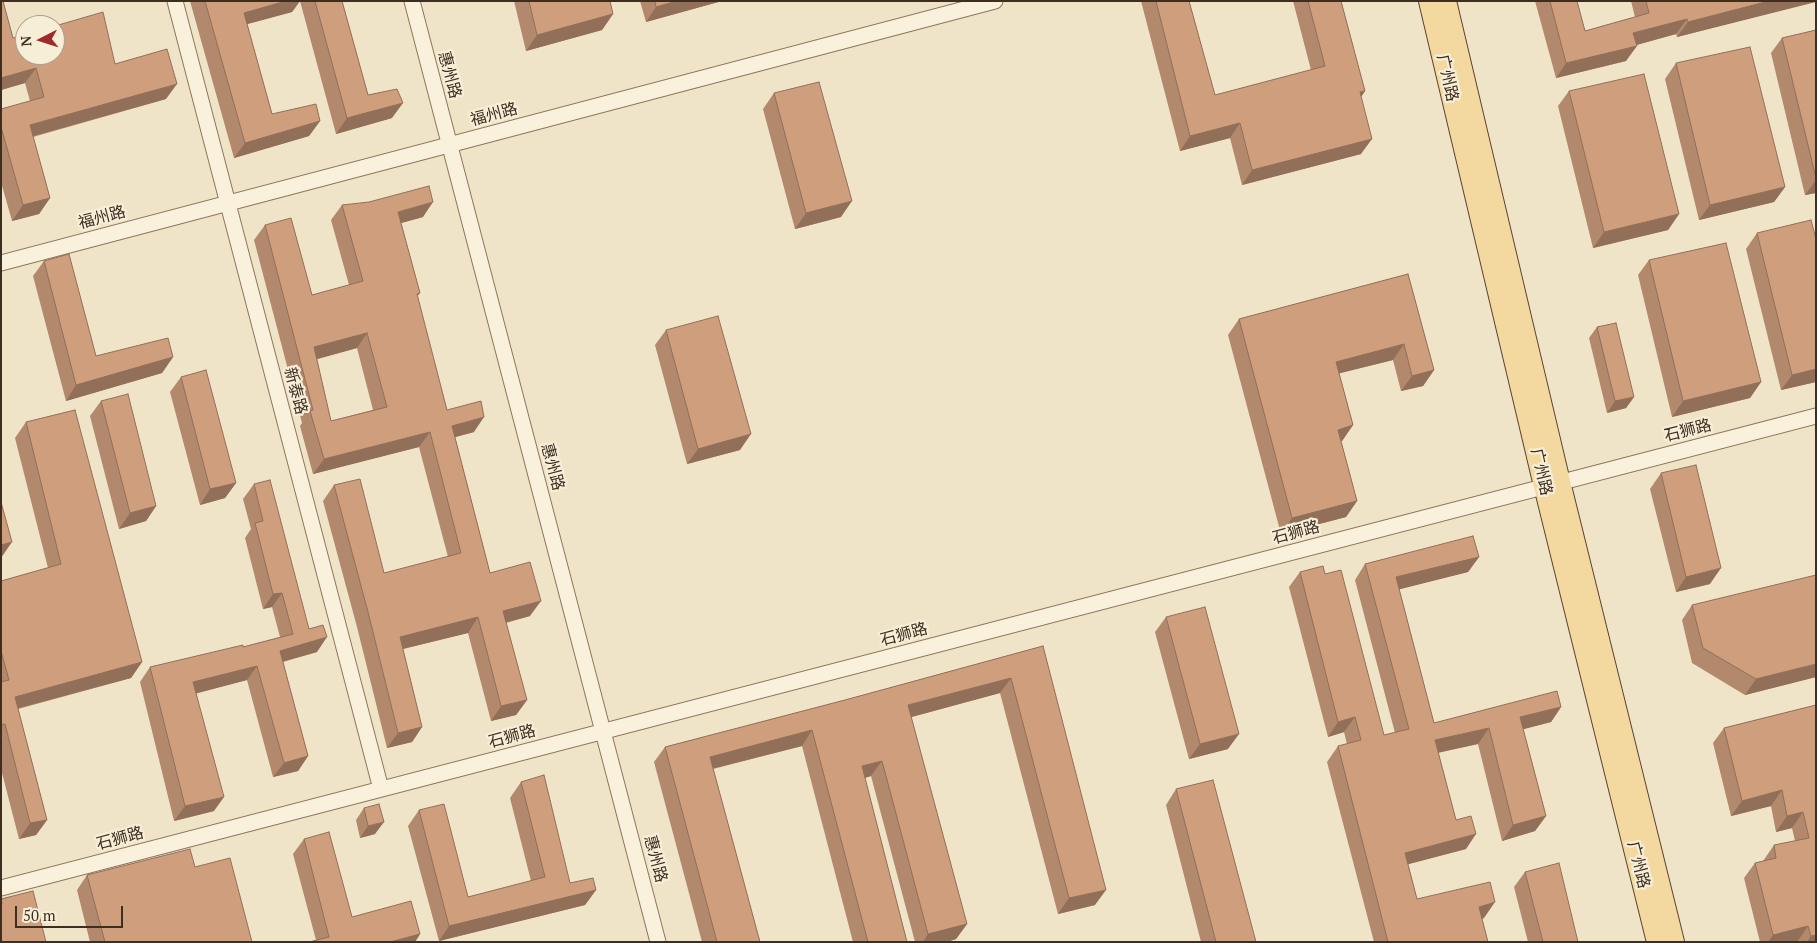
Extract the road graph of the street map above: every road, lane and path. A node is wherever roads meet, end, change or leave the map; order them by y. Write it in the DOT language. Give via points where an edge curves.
graph roads {
  1 [pos="175,1"];
  2 [pos="412,1"];
  3 [pos="995,1"];
  4 [pos="1429,1"];
  5 [pos="1446,1"];
  6 [pos="228,203"];
  7 [pos="1,262"];
  8 [pos="1816,416"];
  9 [pos="1552,484"];
  10 [pos="381,790"];
  11 [pos="1,888"];
  12 [pos="658,942"];
  13 [pos="1657,942"];
  14 [pos="1674,942"];
  1 -- 6 [label="street, 新泰路"];
  2 -- 12 [label="street, 惠州路"];
  3 -- 6 [label="street, 福州路"];
  4 -- 9 [label="main road, 广州路"];
  5 -- 9 [label="main road, 广州路"];
  6 -- 7 [label="street, 福州路"];
  6 -- 10 [label="street, 新泰路"];
  8 -- 9 [label="street, 石狮路"];
  9 -- 10 [label="street, 石狮路"];
  9 -- 13 [label="main road, 广州路"];
  9 -- 14 [label="main road, 广州路"];
  10 -- 11 [label="street, 石狮路"];
}
